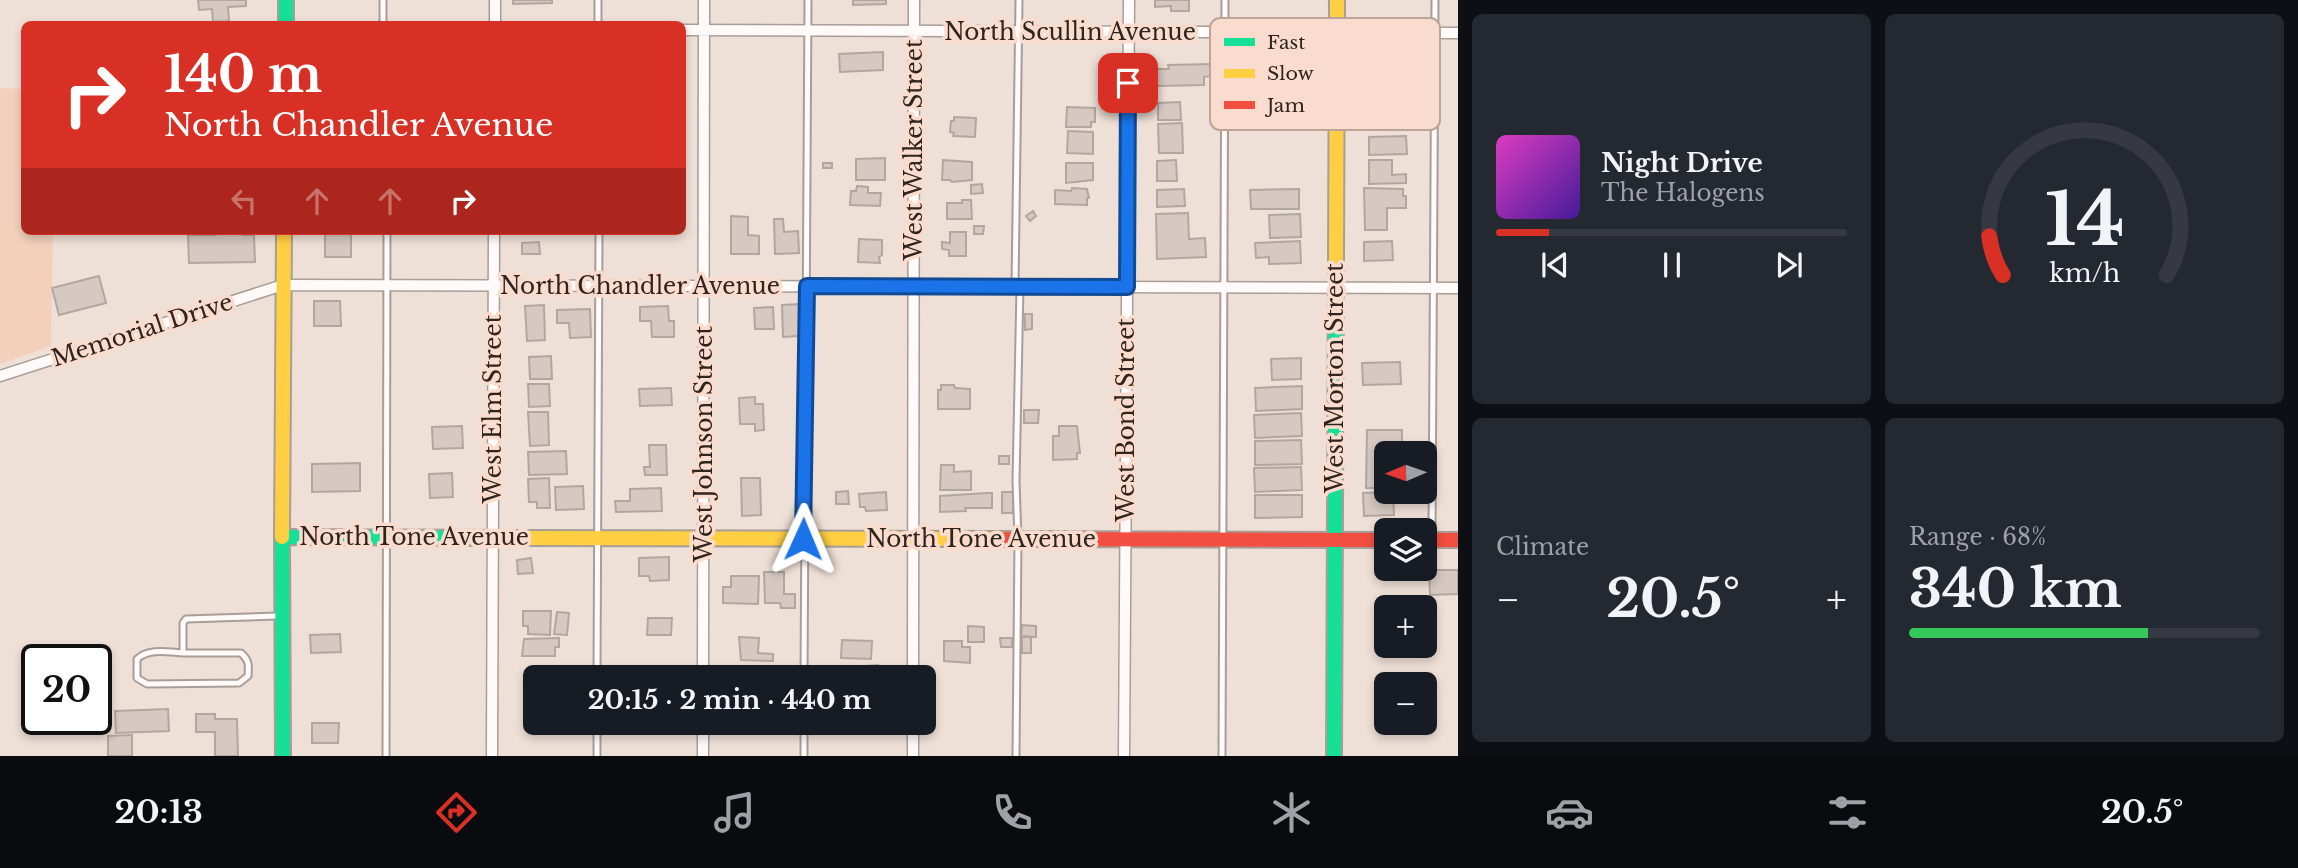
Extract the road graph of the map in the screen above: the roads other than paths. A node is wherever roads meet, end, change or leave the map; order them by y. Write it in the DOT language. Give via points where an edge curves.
graph roads {
  1 [pos="286,0"];
  2 [pos="383,0"];
  3 [pos="495,0"];
  4 [pos="598,0"];
  5 [pos="704,0"];
  6 [pos="808,0"];
  7 [pos="914,0"];
  8 [pos="1019,0"];
  9 [pos="1129,0"];
  10 [pos="1226,0"];
  11 [pos="1337,0"];
  12 [pos="1435,0"];
  13 [pos="1225,18"];
  14 [pos="1337,18"];
  15 [pos="1435,18"];
  16 [pos="286,21"];
  17 [pos="383,21"];
  18 [pos="495,21"];
  19 [pos="598,21"];
  20 [pos="686,30"];
  21 [pos="704,30"];
  22 [pos="808,31"];
  23 [pos="914,31"];
  24 [pos="1019,32"];
  25 [pos="1128,32"];
  26 [pos="1210,32"];
  27 [pos="1440,33"];
  28 [pos="1458,33"];
  29 [pos="1225,130"];
  30 [pos="1336,130"];
  31 [pos="1434,130"];
  32 [pos="284,235"];
  33 [pos="387,235"];
  34 [pos="494,235"];
  35 [pos="599,235"];
  36 [pos="283,285"];
  37 [pos="387,285"];
  38 [pos="494,285"];
  39 [pos="600,286"];
  40 [pos="704,286"];
  41 [pos="807,286"];
  42 [pos="913,286"];
  43 [pos="1017,287"];
  44 [pos="1127,287"];
  45 [pos="1224,287"];
  46 [pos="1335,288"];
  47 [pos="1433,288"];
  48 [pos="1458,288"];
  49 [pos="0,376"];
  50 [pos="1428,518"];
  51 [pos="385,536"];
  52 [pos="282,537"];
  53 [pos="492,537"];
  54 [pos="598,537"];
  55 [pos="704,538"];
  56 [pos="1126,538"];
  57 [pos="803,539"];
  58 [pos="913,539"];
  59 [pos="1018,539"];
  60 [pos="1223,539"];
  61 [pos="1335,539"];
  62 [pos="1374,540"];
  63 [pos="1437,540"];
  64 [pos="1458,540"];
  65 [pos="282,616"];
  66 [pos="183,653"];
  67 [pos="597,665"];
  68 [pos="703,665"];
  69 [pos="804,665"];
  70 [pos="913,665"];
  71 [pos="597,735"];
  72 [pos="703,735"];
  73 [pos="804,735"];
  74 [pos="913,735"];
  75 [pos="283,756"];
  76 [pos="386,756"];
  77 [pos="492,756"];
  78 [pos="597,756"];
  79 [pos="703,756"];
  80 [pos="804,756"];
  81 [pos="913,756"];
  82 [pos="1016,756"];
  83 [pos="1125,756"];
  84 [pos="1222,756"];
  85 [pos="1334,756"];
  1 -- 16 [label="main road"];
  2 -- 17 [label="lane"];
  3 -- 18 [label="street"];
  4 -- 19 [label="lane"];
  5 -- 21 [label="street, West Johnson Street"];
  6 -- 22 [label="lane"];
  7 -- 23 [label="street, West Walker Street"];
  8 -- 24 [label="lane"];
  9 -- 25 [label="street, West Bond Street"];
  10 -- 13 [label="lane"];
  11 -- 14 [label="main road, West Morton Street"];
  12 -- 15 [label="lane"];
  20 -- 21 [label="street, North Scullin Avenue"];
  21 -- 22 [label="street, North Scullin Avenue"];
  21 -- 40 [label="street, West Johnson Street"];
  22 -- 23 [label="street, North Scullin Avenue"];
  22 -- 41 [label="lane"];
  23 -- 24 [label="street, North Scullin Avenue"];
  23 -- 42 [label="street, West Walker Street"];
  24 -- 25 [label="street, North Scullin Avenue"];
  24 -- 43 [label="lane"];
  25 -- 26 [label="street, North Scullin Avenue"];
  25 -- 44 [label="street, West Bond Street"];
  27 -- 28 [label="street, North Scullin Avenue"];
  29 -- 45 [label="lane"];
  30 -- 46 [label="main road, West Morton Street"];
  31 -- 47 [label="lane"];
  32 -- 36 [label="main road"];
  33 -- 37 [label="lane"];
  34 -- 38 [label="street, West Elm Street"];
  35 -- 39 [label="lane"];
  36 -- 37 [label="street, North Chandler Avenue"];
  36 -- 49 [label="street, Memorial Drive"];
  36 -- 52 [label="main road"];
  37 -- 38 [label="street, North Chandler Avenue"];
  37 -- 51 [label="lane"];
  38 -- 39 [label="street, North Chandler Avenue"];
  38 -- 53 [label="street, West Elm Street"];
  39 -- 40 [label="street, North Chandler Avenue"];
  39 -- 54 [label="lane"];
  40 -- 41 [label="street, North Chandler Avenue"];
  40 -- 55 [label="street, West Johnson Street"];
  41 -- 42 [label="street, North Chandler Avenue"];
  41 -- 57 [label="lane"];
  42 -- 43 [label="street, North Chandler Avenue"];
  42 -- 58 [label="street, West Walker Street"];
  43 -- 44 [label="street, North Chandler Avenue"];
  43 -- 59 [label="lane"];
  44 -- 45 [label="street, North Chandler Avenue"];
  44 -- 56 [label="street, West Bond Street"];
  45 -- 46 [label="street, North Chandler Avenue"];
  45 -- 60 [label="lane"];
  46 -- 47 [label="street, North Chandler Avenue"];
  46 -- 61 [label="main road, West Morton Street"];
  47 -- 48 [label="street, North Chandler Avenue"];
  47 -- 50 [label="lane"];
  51 -- 52 [label="main road, North Tone Avenue"];
  51 -- 53 [label="main road, North Tone Avenue"];
  51 -- 76 [label="lane"];
  52 -- 65 [label="main road"];
  53 -- 54 [label="main road, North Tone Avenue"];
  53 -- 77 [label="street, West Elm Street"];
  54 -- 55 [label="main road, North Tone Avenue"];
  54 -- 67 [label="lane"];
  55 -- 57 [label="main road, North Tone Avenue"];
  55 -- 68 [label="street, West Johnson Street"];
  56 -- 59 [label="main road, North Tone Avenue"];
  56 -- 60 [label="main road, North Tone Avenue"];
  56 -- 83 [label="street, West Bond Street"];
  57 -- 58 [label="main road, North Tone Avenue"];
  57 -- 69 [label="lane"];
  58 -- 59 [label="main road, North Tone Avenue"];
  58 -- 70 [label="street, West Walker Street"];
  59 -- 82 [label="lane"];
  60 -- 61 [label="main road, North Tone Avenue"];
  60 -- 84 [label="lane"];
  61 -- 62 [label="main road, North Tone Avenue"];
  61 -- 85 [label="main road, West Morton Street"];
  63 -- 64 [label="main road"];
  65 -- 66 [label="lane" via="187,619 183,623"];
  65 -- 75 [label="main road"];
  66 -- 66 [label="lane" via="241,653 249,665 248,676 239,683 147,684 137,678 141,656"];
  71 -- 78 [label="lane"];
  72 -- 79 [label="street"];
  73 -- 80 [label="lane"];
  74 -- 81 [label="street"];
}
